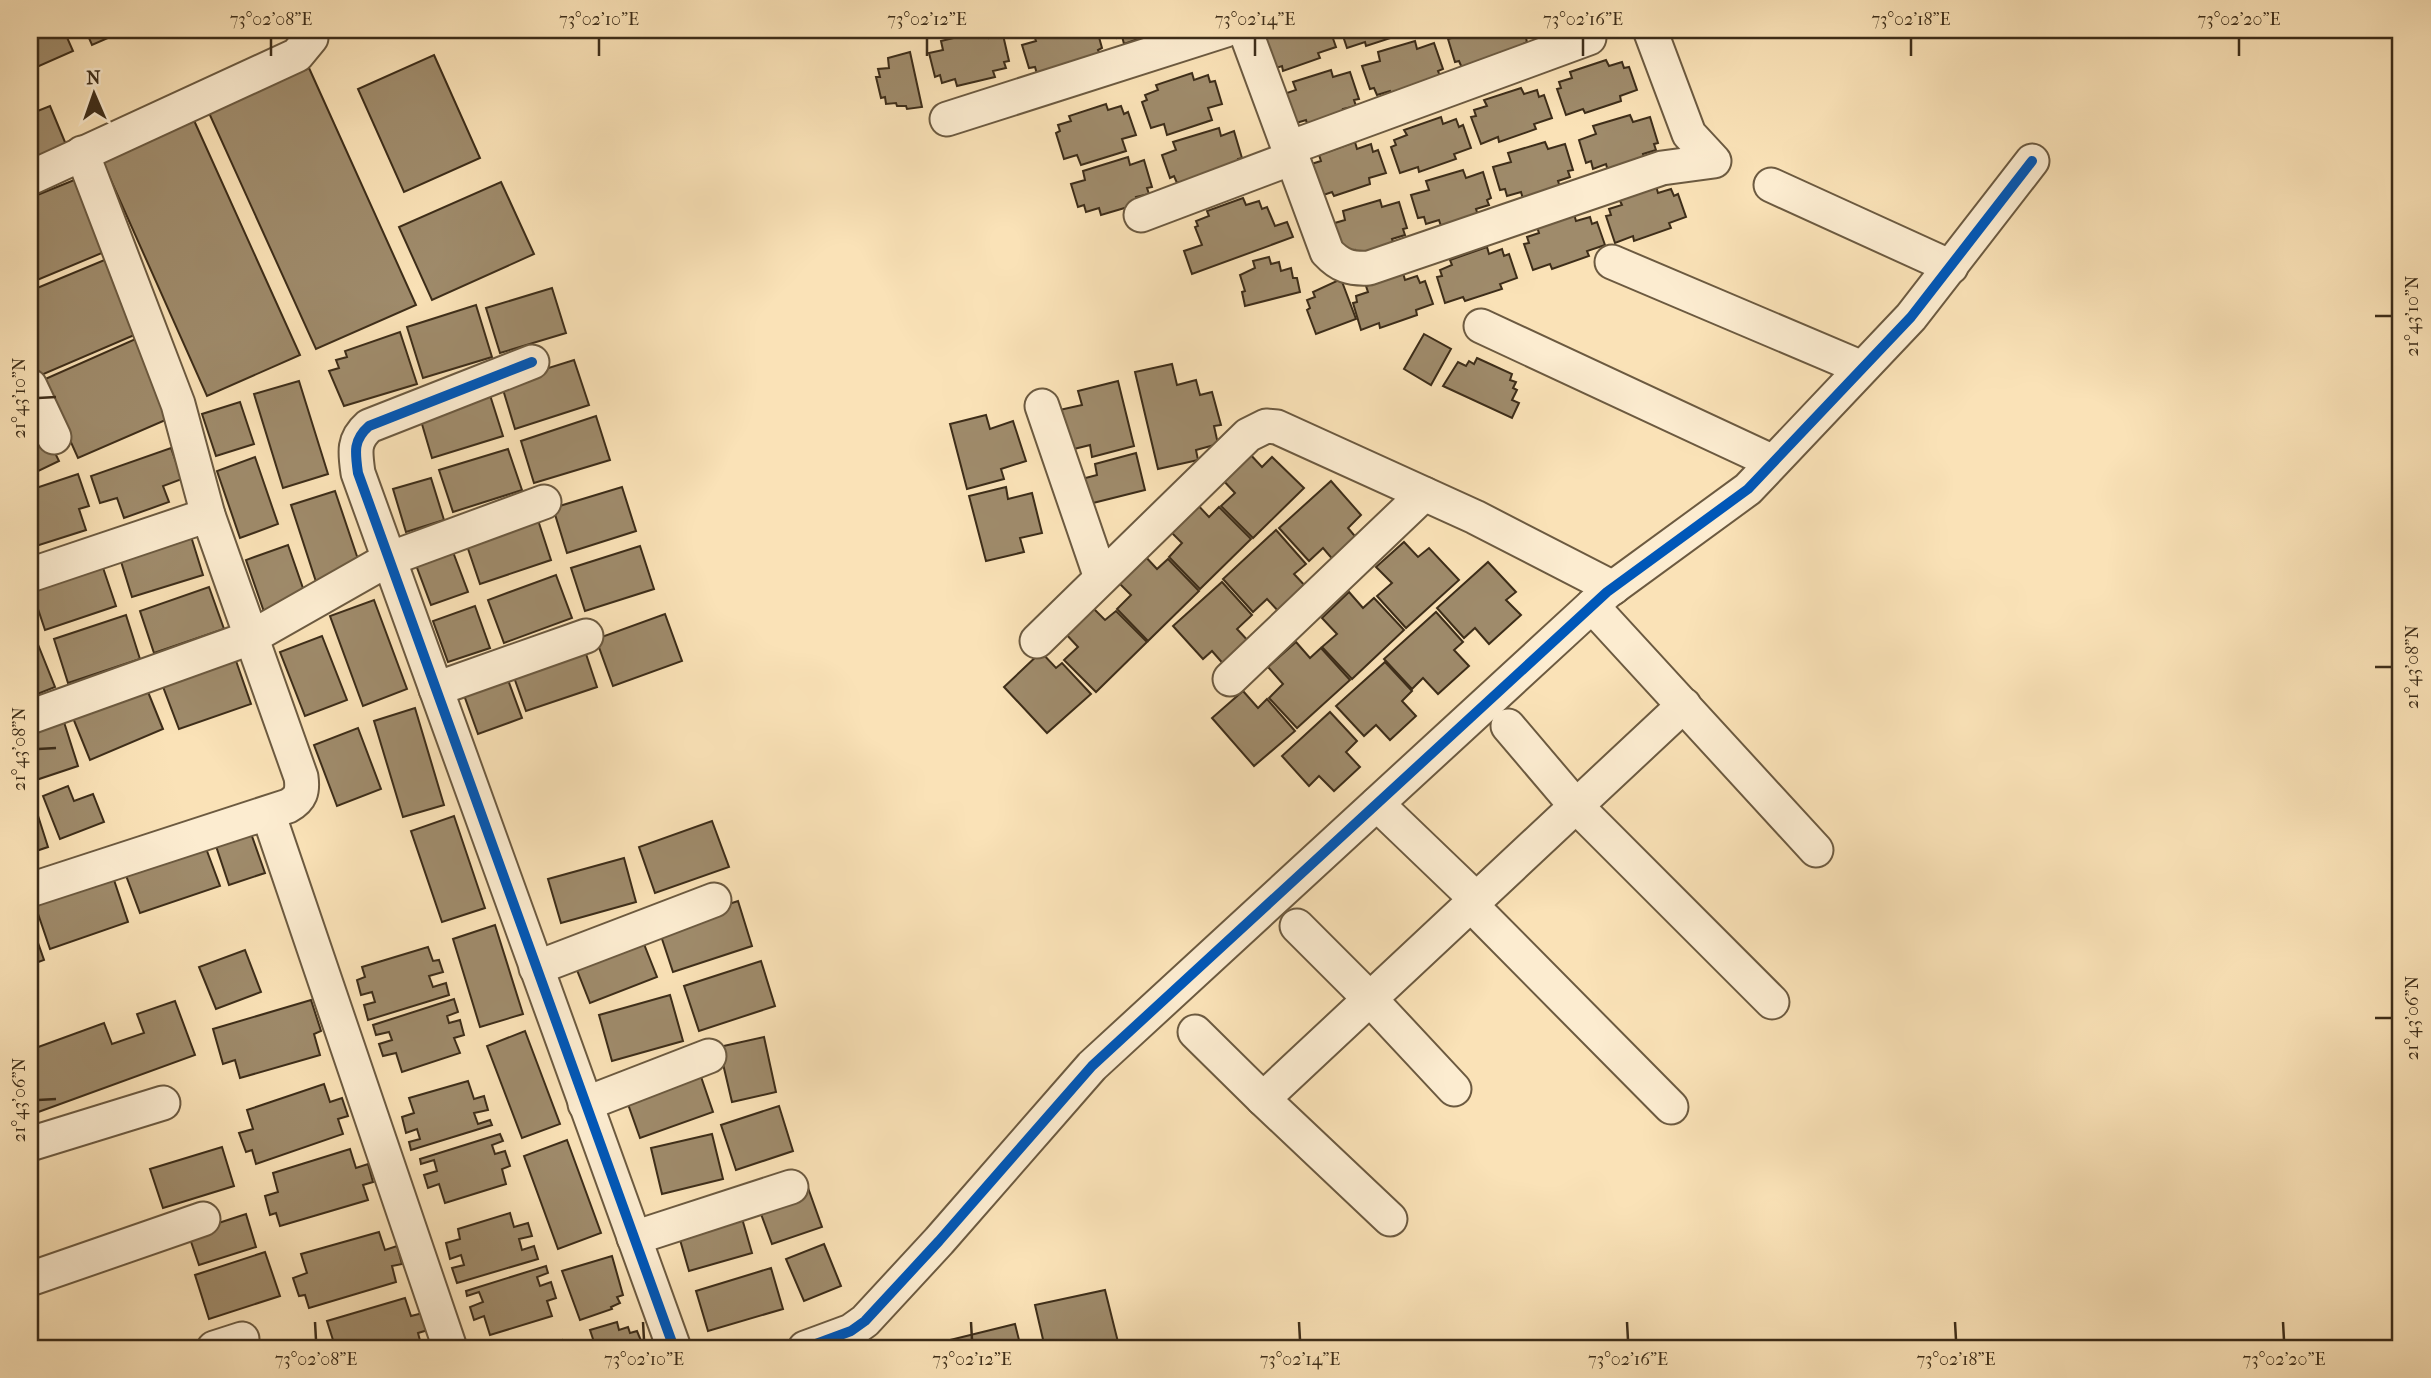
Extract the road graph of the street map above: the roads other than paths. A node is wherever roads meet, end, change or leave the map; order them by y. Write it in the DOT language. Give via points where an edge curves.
graph roads {
  1 [pos="311,30"];
  2 [pos="1226,30"];
  3 [pos="1245,30"];
  4 [pos="1650,30"];
  5 [pos="1589,38"];
  6 [pos="947,119"];
  7 [pos="82,153"];
  8 [pos="1291,153"];
  9 [pos="2032,161"];
  10 [pos="30,177"];
  11 [pos="1771,185"];
  12 [pos="1141,215"];
  13 [pos="1612,262"];
  14 [pos="1951,267"];
  15 [pos="1481,326"];
  16 [pos="532,362"];
  17 [pos="1862,368"];
  18 [pos="30,386"];
  19 [pos="1042,406"];
  20 [pos="54,437"];
  21 [pos="1773,462"];
  22 [pos="1424,494"];
  23 [pos="544,502"];
  24 [pos="208,515"];
  25 [pos="389,559"];
  26 [pos="30,575"];
  27 [pos="1101,578"];
  28 [pos="1603,597"];
  29 [pos="586,636"];
  30 [pos="250,638"];
  31 [pos="1037,640"];
  32 [pos="1230,679"];
  33 [pos="436,689"];
  34 [pos="1684,705"];
  35 [pos="30,717"];
  36 [pos="1508,726"];
  37 [pos="1377,804"];
  38 [pos="1576,806"];
  39 [pos="268,813"];
  40 [pos="1816,850"];
  41 [pos="30,890"];
  42 [pos="714,900"];
  43 [pos="1474,902"];
  44 [pos="1297,926"];
  45 [pos="537,968"];
  46 [pos="1370,999"];
  47 [pos="1772,1002"];
  48 [pos="1195,1032"];
  49 [pos="709,1056"];
  50 [pos="1454,1089"];
  51 [pos="1262,1099"];
  52 [pos="163,1103"];
  53 [pos="586,1104"];
  54 [pos="1671,1107"];
  55 [pos="30,1144"];
  56 [pos="791,1187"];
  57 [pos="203,1219"];
  58 [pos="1390,1219"];
  59 [pos="634,1238"];
  60 [pos="30,1279"];
  61 [pos="862,1337"];
  62 [pos="450,1348"];
  63 [pos="674,1348"];
  64 [pos="805,1348"];
  1 -- 7 [label="street" via="311,38 297,55"];
  2 -- 6 [label="street"];
  3 -- 8 [label="street"];
  4 -- 8 [label="street" via="1689,134 1714,161 1662,168 1369,268 1353,269 1338,264 1327,252"];
  5 -- 8 [label="street"];
  7 -- 10 [label="street"];
  7 -- 24 [label="street" via="178,404"];
  8 -- 12 [label="street"];
  9 -- 14 [label="street"];
  11 -- 14 [label="street"];
  13 -- 17 [label="street"];
  14 -- 17 [label="street"];
  15 -- 21 [label="street"];
  16 -- 25 [label="street" via="369,426 358,436 354,450 358,473"];
  17 -- 21 [label="street"];
  18 -- 20 [label="street"];
  19 -- 27 [label="street"];
  21 -- 28 [label="street" via="1748,489"];
  22 -- 27 [label="street" via="1278,427 1266,426 1248,435"];
  22 -- 28 [label="street" via="1475,517"];
  22 -- 32 [label="street"];
  23 -- 25 [label="street"];
  24 -- 26 [label="street"];
  24 -- 30 [label="street"];
  25 -- 30 [label="street"];
  25 -- 33 [label="street"];
  27 -- 31 [label="street"];
  28 -- 34 [label="street"];
  28 -- 37 [label="street"];
  29 -- 33 [label="street"];
  30 -- 35 [label="street"];
  30 -- 39 [label="street" via="303,788 296,802"];
  33 -- 45 [label="street"];
  34 -- 38 [label="street"];
  34 -- 40 [label="street"];
  36 -- 38 [label="street"];
  37 -- 43 [label="street"];
  37 -- 61 [label="street" via="1080,1077"];
  38 -- 43 [label="street"];
  38 -- 47 [label="street"];
  39 -- 41 [label="street"];
  39 -- 62 [label="street"];
  42 -- 45 [label="street"];
  43 -- 46 [label="street"];
  43 -- 54 [label="street"];
  44 -- 46 [label="street"];
  45 -- 53 [label="street"];
  46 -- 50 [label="street"];
  46 -- 51 [label="street"];
  48 -- 51 [label="street"];
  49 -- 53 [label="street"];
  51 -- 58 [label="street"];
  52 -- 55 [label="street"];
  53 -- 59 [label="street"];
  56 -- 59 [label="street"];
  57 -- 60 [label="street"];
  59 -- 63 [label="street"];
  61 -- 64 [label="street" via="851,1331"];
}
